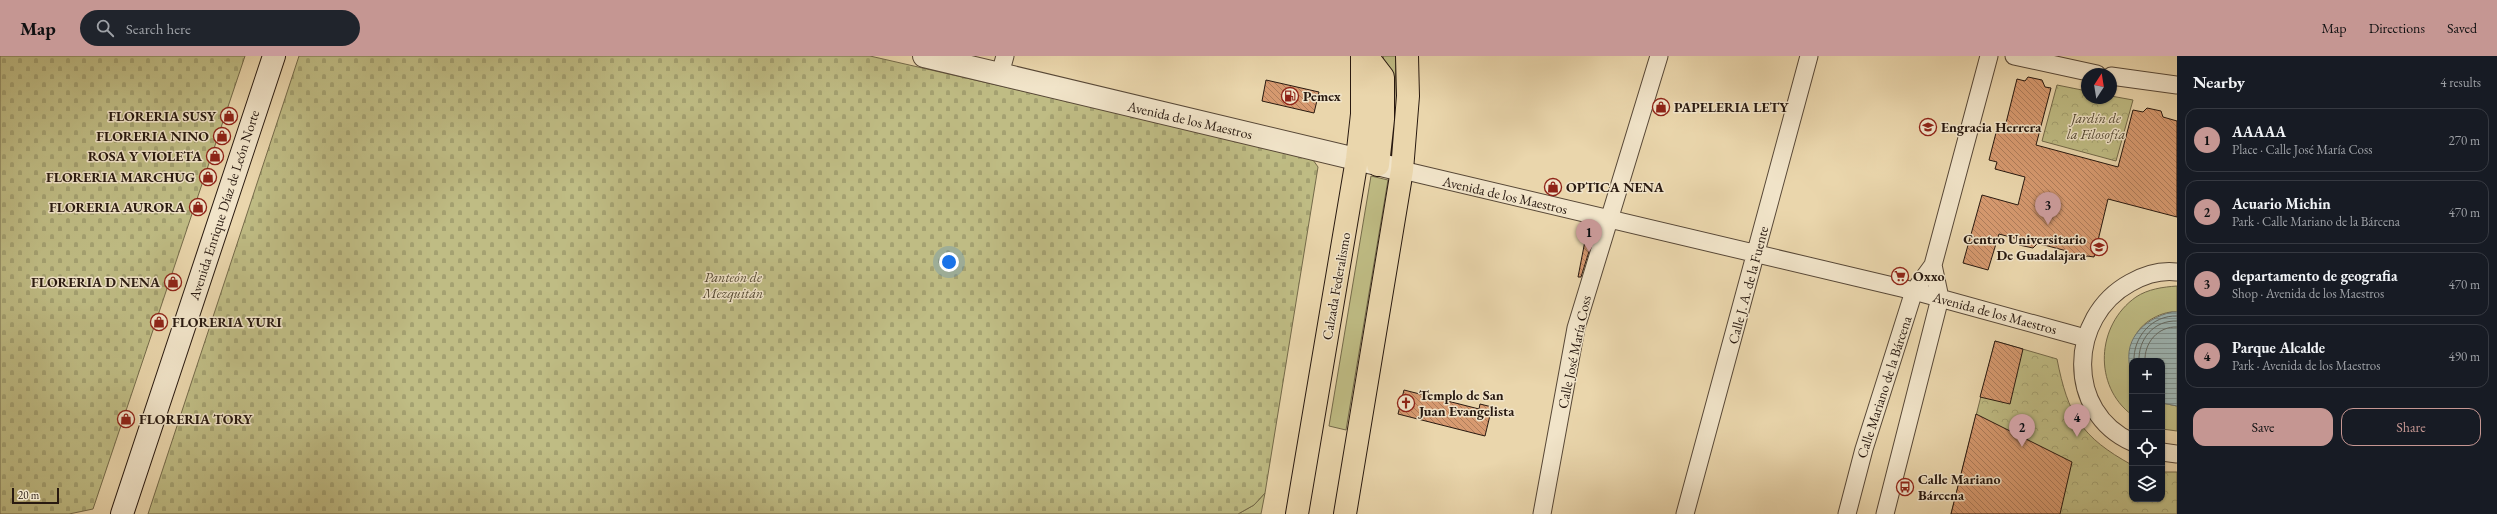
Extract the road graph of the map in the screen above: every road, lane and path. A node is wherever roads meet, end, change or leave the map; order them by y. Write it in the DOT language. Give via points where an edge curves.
graph roads {
  1 [pos="274,56"];
  2 [pos="924,56"];
  3 [pos="1362,56"];
  4 [pos="1367,56"];
  5 [pos="1407,56"];
  6 [pos="1659,56"];
  7 [pos="1809,56"];
  8 [pos="1989,56"];
  9 [pos="2014,56"];
  10 [pos="1003,65"];
  11 [pos="2081,71"];
  12 [pos="2117,77"];
  13 [pos="2177,85"];
  14 [pos="1357,160"];
  15 [pos="1378,165"];
  16 [pos="1402,170"];
  17 [pos="1608,219"];
  18 [pos="1756,254"];
  19 [pos="1933,265"];
  20 [pos="2177,272"];
  21 [pos="1914,291"];
  22 [pos="1940,298"];
  23 [pos="2085,338"];
  24 [pos="2129,441"];
  25 [pos="2165,452"];
  26 [pos="2177,454"];
  27 [pos="122,514"];
  28 [pos="1298,514"];
  29 [pos="1345,514"];
  30 [pos="1542,514"];
  31 [pos="1685,514"];
  32 [pos="1847,514"];
  33 [pos="1885,514"];
  1 -- 27 [label="street, Avenida Enrique Díaz de León Norte"];
  2 -- 10 [label="street, Avenida de los Maestros"];
  3 -- 14 [label="main road, Calzada Federalismo" via="1362,114"];
  4 -- 15 [label="main road" via="1382,77 1383,119"];
  5 -- 16 [label="main road" via="1408,96"];
  6 -- 17 [label="street, Calle José María Coss"];
  7 -- 18 [label="street, Calle J. A. de la Fuente"];
  8 -- 19 [label="street, Calle Mariano de la Bárcena"];
  9 -- 11 [label="street"];
  10 -- 14 [label="street, Avenida de los Maestros"];
  12 -- 13 [label="street"];
  14 -- 15 [label="street, Avenida de los Maestros"];
  14 -- 28 [label="main road, Calzada Federalismo"];
  15 -- 16 [label="street, Avenida de los Maestros"];
  16 -- 17 [label="street, Avenida de los Maestros"];
  16 -- 29 [label="main road"];
  17 -- 18 [label="street, Avenida de los Maestros"];
  17 -- 30 [label="street, Calle José María Coss" via="1576,328"];
  18 -- 21 [label="street, Avenida de los Maestros"];
  18 -- 31 [label="street, Calle J. A. de la Fuente"];
  19 -- 21 [label="street, Calle Mariano de la Bárcena"];
  19 -- 22 [label="street, Calle Mariano de la Bárcena"];
  20 -- 23 [label="street" via="2169,271 2141,277 2116,291 2097,312"];
  21 -- 22 [label="street, Avenida de los Maestros"];
  21 -- 32 [label="street, Calle Mariano de la Bárcena" via="1864,449"];
  22 -- 23 [label="street, Avenida de los Maestros"];
  22 -- 33 [label="street, Calle Mariano de la Bárcena"];
  23 -- 24 [label="street" via="2082,366 2088,394 2102,419"];
  25 -- 26 [label="street"];
}
